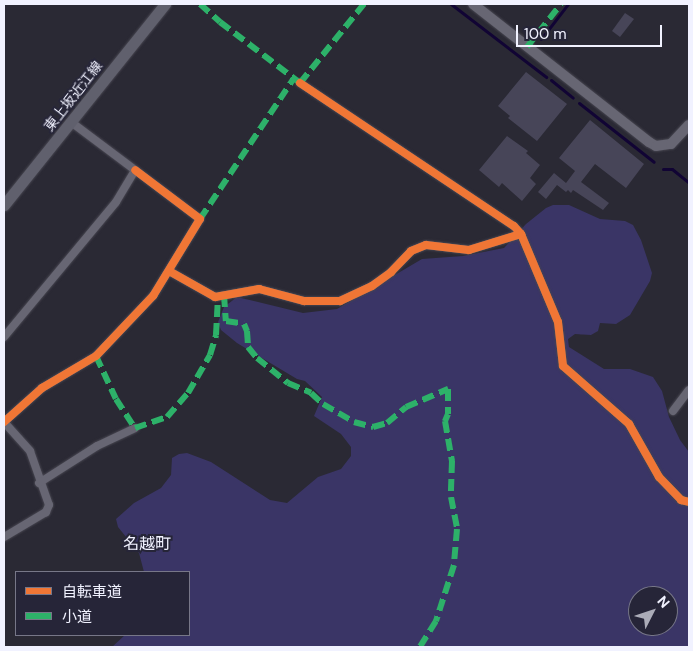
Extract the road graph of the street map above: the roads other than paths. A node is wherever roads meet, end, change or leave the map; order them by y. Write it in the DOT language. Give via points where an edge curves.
graph roads {
  1 [pos="165,4"];
  2 [pos="473,4"];
  3 [pos="300,83"];
  4 [pos="72,122"];
  5 [pos="689,125"];
  6 [pos="135,170"];
  7 [pos="4,205"];
  8 [pos="521,234"];
  9 [pos="169,271"];
  10 [pos="4,337"];
  11 [pos="689,390"];
  12 [pos="673,411"];
  13 [pos="4,422"];
  14 [pos="135,428"];
  15 [pos="39,483"];
  16 [pos="689,502"];
  17 [pos="4,537"];
  1 -- 4 [label="main road, 東上坂近江線"];
  2 -- 5 [label="street" via="648,142 656,146 671,144"];
  3 -- 8 [label="street" via="514,226"];
  4 -- 6 [label="street"];
  4 -- 7 [label="main road, 東上坂近江線"];
  6 -- 9 [label="street" via="200,219"];
  6 -- 10 [label="street" via="116,202"];
  8 -- 9 [label="street" via="469,250 426,246 411,251 372,286 340,301 304,301 259,289 216,297"];
  8 -- 16 [label="street" via="558,322 563,366 629,424 659,477 681,500"];
  9 -- 13 [label="street" via="153,296 96,356 42,388"];
  11 -- 12 [label="street"];
  13 -- 15 [label="street" via="30,451"];
  14 -- 15 [label="street" via="98,446"];
  15 -- 17 [label="street" via="49,505 46,512"];
}
